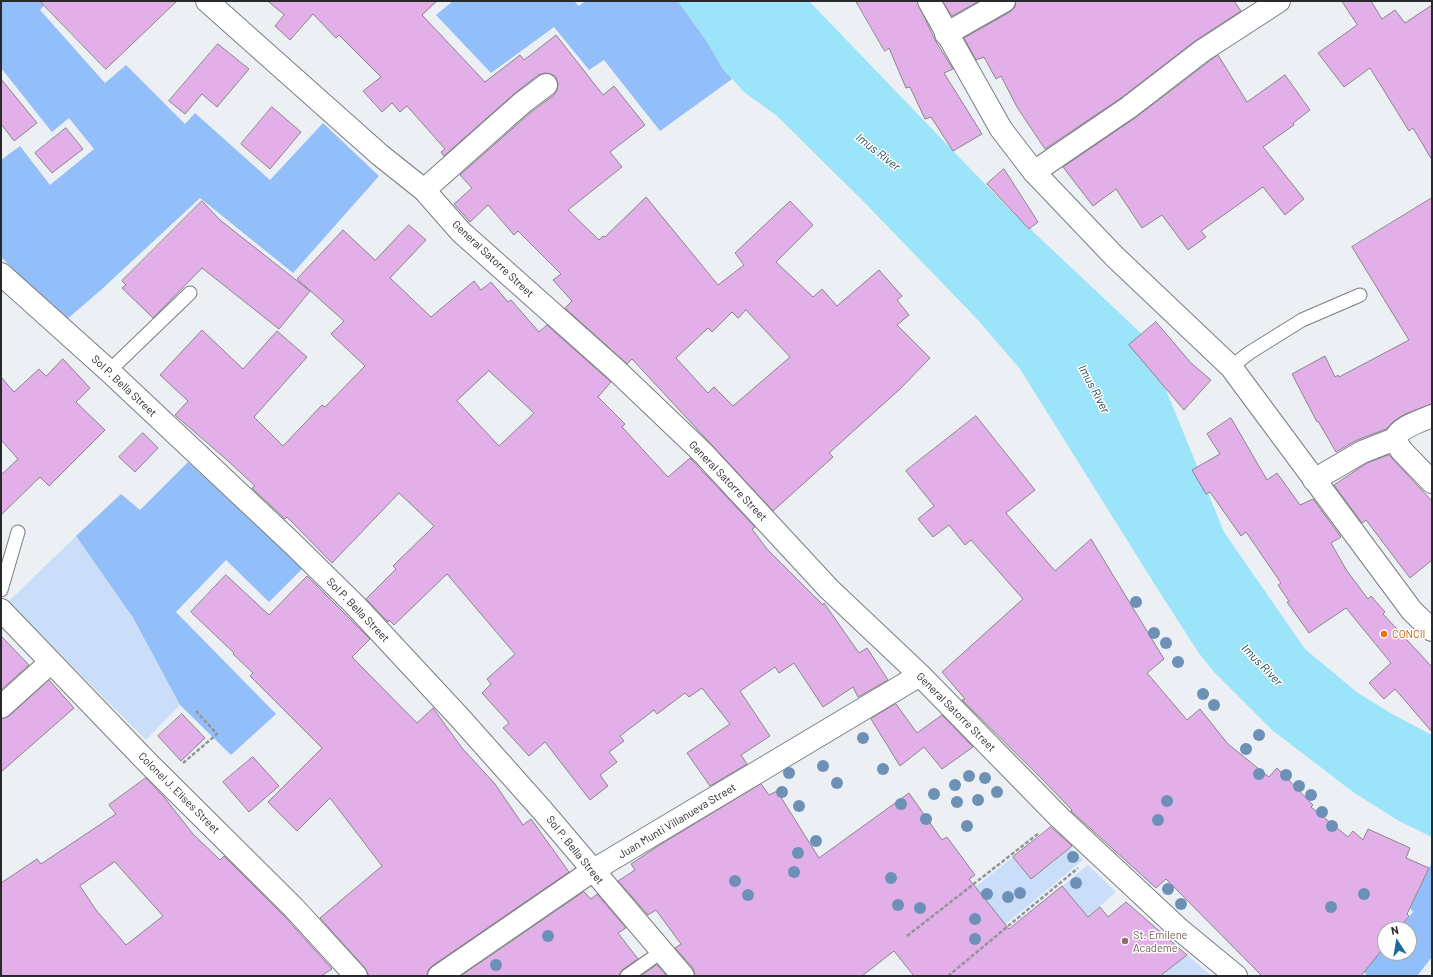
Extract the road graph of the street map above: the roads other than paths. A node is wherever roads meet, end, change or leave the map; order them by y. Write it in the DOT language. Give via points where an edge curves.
graph roads {
  1 [pos="207,1"];
  2 [pos="929,1"];
  3 [pos="1004,1"];
  4 [pos="1279,1"];
  5 [pos="946,34"];
  6 [pos="546,85"];
  7 [pos="1034,172"];
  8 [pos="424,190"];
  9 [pos="1,274"];
  10 [pos="190,293"];
  11 [pos="1360,295"];
  12 [pos="1230,367"];
  13 [pos="109,371"];
  14 [pos="1432,416"];
  15 [pos="1395,439"];
  16 [pos="1314,480"];
  17 [pos="1432,482"];
  18 [pos="18,532"];
  19 [pos="1,590"];
  20 [pos="1,610"];
  21 [pos="1432,630"];
  22 [pos="51,662"];
  23 [pos="920,675"];
  24 [pos="1,708"];
  25 [pos="592,871"];
  26 [pos="661,952"];
  27 [pos="356,976"];
  28 [pos="439,976"];
  29 [pos="627,976"];
  30 [pos="682,976"];
  31 [pos="1236,976"];
  1 -- 8 [label="street, General Satorre Street" via="380,155"];
  2 -- 5 [label="street"];
  3 -- 5 [label="street"];
  4 -- 7 [label="street" via="1202,51 1128,108"];
  5 -- 7 [label="street" via="1001,129"];
  6 -- 8 [label="street" via="522,103"];
  7 -- 12 [label="street" via="1114,256"];
  8 -- 23 [label="street, General Satorre Street" via="461,232 616,370 703,453 829,589"];
  9 -- 13 [label="street, Sol P. Bella Street"];
  10 -- 13 [label="lane"];
  11 -- 12 [label="lane" via="1302,320"];
  12 -- 16 [label="street"];
  13 -- 25 [label="street, Sol P. Bella Street" via="355,605 542,810"];
  14 -- 15 [label="street" via="1397,434"];
  15 -- 16 [label="street" via="1367,450"];
  15 -- 17 [label="street" via="1401,450"];
  16 -- 21 [label="street" via="1412,611"];
  18 -- 19 [label="lane"];
  20 -- 22 [label="street, Colonel J. Elises Street"];
  22 -- 24 [label="street"];
  22 -- 27 [label="street, Colonel J. Elises Street" via="294,908"];
  23 -- 25 [label="street, Juan Munti Villanueva Street"];
  23 -- 31 [label="street, General Satorre Street" via="1059,817 1179,929"];
  25 -- 26 [label="street, Sol P. Bella Street"];
  25 -- 28 [label="street, Juan Munti Villanueva Street"];
  26 -- 29 [label="lane"];
  26 -- 30 [label="street, Sol P. Bella Street"];
}
